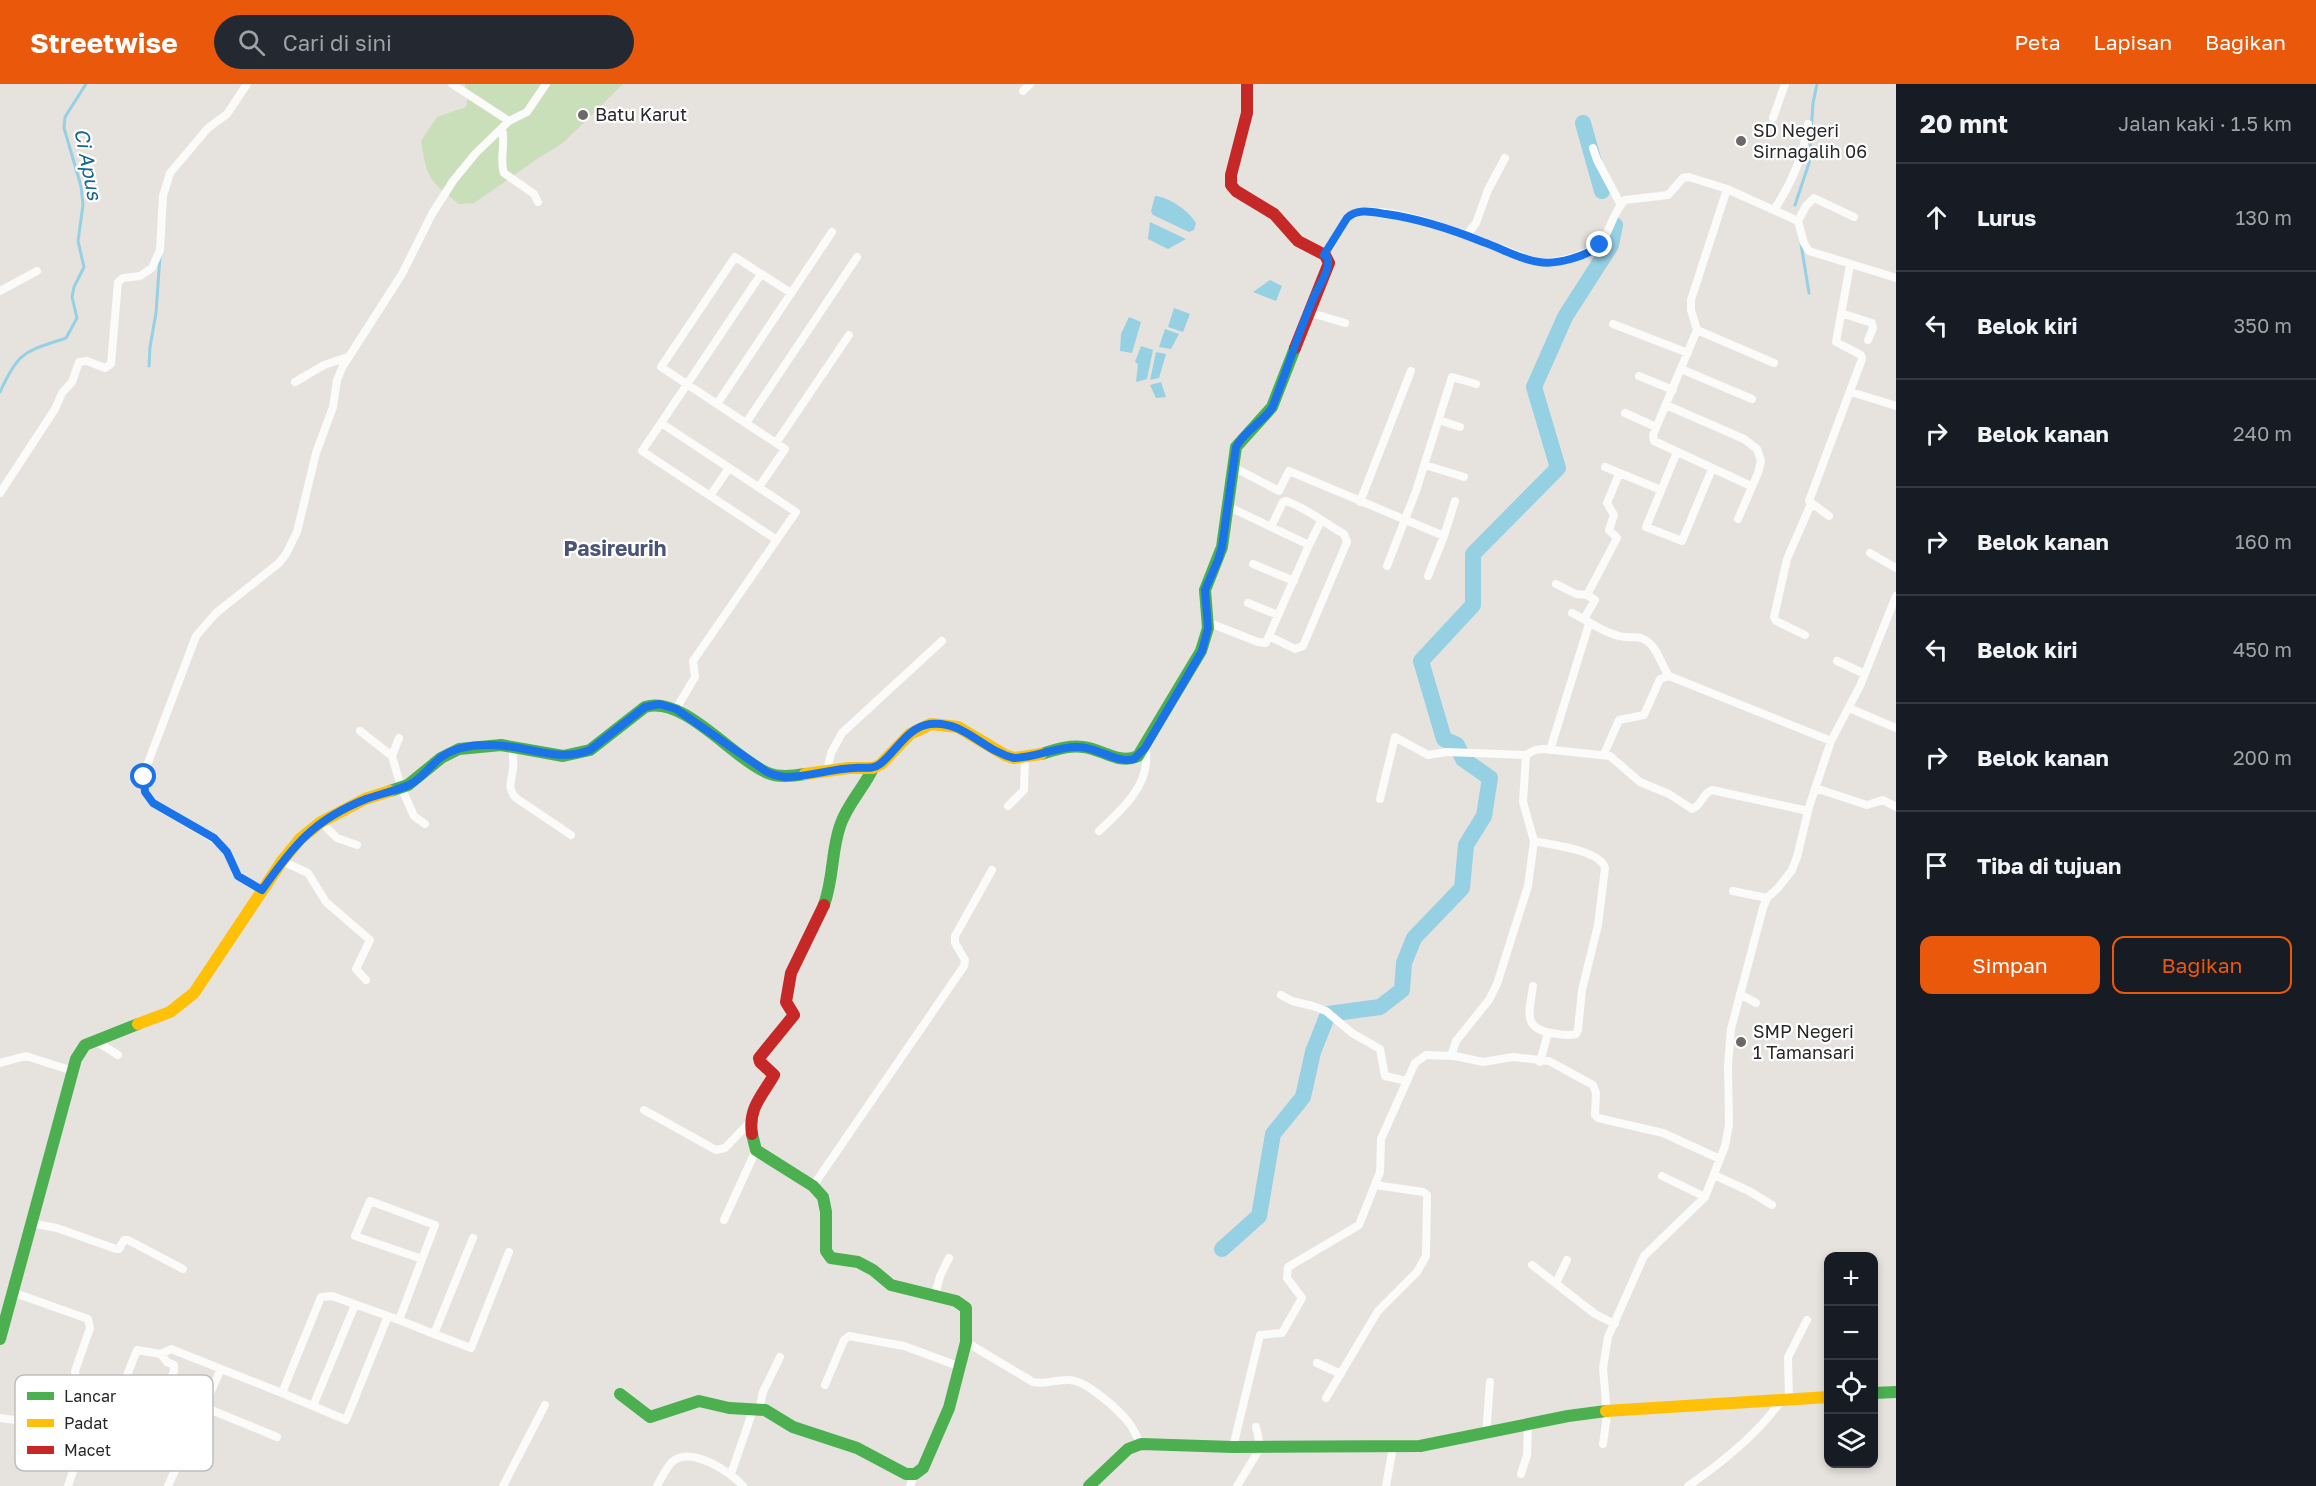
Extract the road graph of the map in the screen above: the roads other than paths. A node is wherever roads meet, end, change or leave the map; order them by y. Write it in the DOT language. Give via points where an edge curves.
graph roads {
  1 [pos="247,84"];
  2 [pos="452,84"];
  3 [pos="546,84"];
  4 [pos="1030,84"];
  5 [pos="1247,84"];
  6 [pos="1785,84"];
  7 [pos="1023,91"];
  8 [pos="1773,118"];
  9 [pos="1808,124"];
  10 [pos="506,125"];
  11 [pos="1593,148"];
  12 [pos="1505,158"];
  13 [pos="1727,189"];
  14 [pos="538,202"];
  15 [pos="1621,205"];
  16 [pos="1774,210"];
  17 [pos="1854,217"];
  18 [pos="1798,221"];
  19 [pos="832,232"];
  20 [pos="1467,235"];
  21 [pos="1324,255"];
  22 [pos="857,257"];
  23 [pos="1850,265"];
  24 [pos="37,271"];
  25 [pos="761,274"];
  26 [pos="1896,278"];
  27 [pos="0,291"];
  28 [pos="791,293"];
  29 [pos="1308,312"];
  30 [pos="1840,313"];
  31 [pos="1345,323"];
  32 [pos="1613,324"];
  33 [pos="1697,330"];
  34 [pos="849,335"];
  35 [pos="1868,340"];
  36 [pos="1688,353"];
  37 [pos="349,357"];
  38 [pos="1774,363"];
  39 [pos="1682,369"];
  40 [pos="1410,371"];
  41 [pos="1639,376"];
  42 [pos="295,382"];
  43 [pos="687,384"];
  44 [pos="1476,384"];
  45 [pos="1673,390"];
  46 [pos="1851,392"];
  47 [pos="1752,399"];
  48 [pos="717,404"];
  49 [pos="1666,405"];
  50 [pos="1896,406"];
  51 [pos="1625,413"];
  52 [pos="1439,420"];
  53 [pos="662,423"];
  54 [pos="746,423"];
  55 [pos="1460,427"];
  56 [pos="1656,427"];
  57 [pos="776,443"];
  58 [pos="1677,452"];
  59 [pos="1425,465"];
  60 [pos="1233,467"];
  61 [pos="1605,467"];
  62 [pos="729,468"];
  63 [pos="1712,469"];
  64 [pos="1619,474"];
  65 [pos="1464,477"];
  66 [pos="1751,486"];
  67 [pos="759,487"];
  68 [pos="1661,490"];
  69 [pos="0,493"];
  70 [pos="710,496"];
  71 [pos="1455,501"];
  72 [pos="1360,502"];
  73 [pos="1811,504"];
  74 [pos="1227,506"];
  75 [pos="1829,516"];
  76 [pos="1738,519"];
  77 [pos="1322,521"];
  78 [pos="1404,521"];
  79 [pos="1271,527"];
  80 [pos="1444,536"];
  81 [pos="777,540"];
  82 [pos="1309,545"];
  83 [pos="1870,553"];
  84 [pos="1253,564"];
  85 [pos="1387,566"];
  86 [pos="1896,568"];
  87 [pos="1428,576"];
  88 [pos="1294,581"];
  89 [pos="1556,584"];
  90 [pos="1587,595"];
  91 [pos="1896,596"];
  92 [pos="1248,603"];
  93 [pos="1572,613"];
  94 [pos="1278,615"];
  95 [pos="1587,621"];
  96 [pos="1207,622"];
  97 [pos="1805,635"];
  98 [pos="1269,636"];
  99 [pos="942,641"];
  100 [pos="1837,661"];
  101 [pos="1866,674"];
  102 [pos="1669,676"];
  103 [pos="1849,708"];
  104 [pos="676,709"];
  105 [pos="1896,728"];
  106 [pos="360,731"];
  107 [pos="399,738"];
  108 [pos="1831,741"];
  109 [pos="513,746"];
  110 [pos="1145,748"];
  111 [pos="1550,750"];
  112 [pos="1604,754"];
  113 [pos="1526,755"];
  114 [pos="392,756"];
  115 [pos="1025,757"];
  116 [pos="873,768"];
  117 [pos="827,771"];
  118 [pos="401,787"];
  119 [pos="1815,788"];
  120 [pos="1380,799"];
  121 [pos="1008,806"];
  122 [pos="1896,807"];
  123 [pos="1808,811"];
  124 [pos="321,822"];
  125 [pos="425,824"];
  126 [pos="1099,831"];
  127 [pos="571,835"];
  128 [pos="1534,841"];
  129 [pos="357,845"];
  130 [pos="282,861"];
  131 [pos="992,870"];
  132 [pos="262,890"];
  133 [pos="1733,891"];
  134 [pos="1767,898"];
  135 [pos="366,980"];
  136 [pos="1533,986"];
  137 [pos="1740,994"];
  138 [pos="1281,995"];
  139 [pos="1756,1003"];
  140 [pos="1548,1033"];
  141 [pos="94,1040"];
  142 [pos="118,1055"];
  143 [pos="1455,1056"];
  144 [pos="1540,1062"];
  145 [pos="0,1063"];
  146 [pos="73,1071"];
  147 [pos="1407,1082"];
  148 [pos="644,1110"];
  149 [pos="749,1123"];
  150 [pos="756,1150"];
  151 [pos="1720,1159"];
  152 [pos="1714,1175"];
  153 [pos="1662,1176"];
  154 [pos="1375,1185"];
  155 [pos="813,1186"];
  156 [pos="1705,1197"];
  157 [pos="1772,1205"];
  158 [pos="724,1220"];
  159 [pos="30,1222"];
  160 [pos="473,1239"];
  161 [pos="509,1252"];
  162 [pos="949,1258"];
  163 [pos="422,1259"];
  164 [pos="1567,1260"];
  165 [pos="1532,1265"];
  166 [pos="183,1269"];
  167 [pos="1556,1283"];
  168 [pos="12,1292"];
  169 [pos="935,1295"];
  170 [pos="355,1305"];
  171 [pos="388,1316"];
  172 [pos="399,1320"];
  173 [pos="1807,1320"];
  174 [pos="1615,1324"];
  175 [pos="434,1334"];
  176 [pos="0,1339"];
  177 [pos="966,1342"];
  178 [pos="181,1353"];
  179 [pos="161,1354"];
  180 [pos="780,1357"];
  181 [pos="1317,1363"];
  182 [pos="958,1366"];
  183 [pos="221,1369"];
  184 [pos="174,1371"];
  185 [pos="1341,1374"];
  186 [pos="76,1375"];
  187 [pos="127,1375"];
  188 [pos="172,1375"];
  189 [pos="1490,1382"];
  190 [pos="825,1385"];
  191 [pos="213,1387"];
  192 [pos="1896,1392"];
  193 [pos="282,1393"];
  194 [pos="1878,1393"];
  195 [pos="620,1394"];
  196 [pos="1824,1397"];
  197 [pos="1326,1398"];
  198 [pos="1785,1400"];
  199 [pos="545,1405"];
  200 [pos="313,1406"];
  201 [pos="756,1410"];
  202 [pos="213,1411"];
  203 [pos="1606,1411"];
  204 [pos="0,1418"];
  205 [pos="15,1420"];
  206 [pos="1528,1425"];
  207 [pos="1256,1427"];
  208 [pos="1486,1435"];
  209 [pos="277,1437"];
  210 [pos="1141,1444"];
  211 [pos="1603,1444"];
  212 [pos="1261,1445"];
  213 [pos="1233,1447"];
  214 [pos="1393,1447"];
  215 [pos="73,1471"];
  216 [pos="175,1471"];
  217 [pos="731,1474"];
  218 [pos="1521,1474"];
  219 [pos="913,1480"];
  220 [pos="68,1486"];
  221 [pos="168,1486"];
  222 [pos="503,1486"];
  223 [pos="657,1486"];
  224 [pos="743,1486"];
  225 [pos="1089,1486"];
  226 [pos="1237,1486"];
  227 [pos="1386,1486"];
  228 [pos="1688,1486"];
  1 -- 69 [label="street" via="227,114 208,128 170,173 163,196 158,258 140,276 118,282 111,364 105,368 79,362 72,382"];
  2 -- 10 [label="street"];
  3 -- 10 [label="street" via="527,112"];
  4 -- 7 [label="street"];
  5 -- 21 [label="street" via="1247,113 1232,185 1274,214 1298,242"];
  6 -- 8 [label="street"];
  9 -- 16 [label="street" via="1796,172"];
  10 -- 14 [label="street" via="504,173 534,194"];
  10 -- 37 [label="street" via="453,181 402,274"];
  11 -- 15 [label="street"];
  12 -- 20 [label="street"];
  13 -- 15 [label="street" via="1686,177 1668,195 1631,198"];
  13 -- 16 [label="street"];
  13 -- 33 [label="street" via="1691,300"];
  15 -- 20 [label="street" via="1600,245 1555,262 1536,262"];
  16 -- 18 [label="street"];
  17 -- 18 [label="street" via="1814,198"];
  18 -- 23 [label="street" via="1809,251"];
  19 -- 28 [label="street"];
  20 -- 21 [label="street" via="1415,218 1357,212 1343,222"];
  21 -- 29 [label="street" via="1329,263"];
  22 -- 54 [label="street"];
  23 -- 26 [label="street"];
  23 -- 30 [label="street"];
  24 -- 27 [label="street"];
  25 -- 28 [label="street"];
  25 -- 43 [label="street"];
  25 -- 43 [label="street" via="735,257 704,303 661,367"];
  28 -- 48 [label="street"];
  29 -- 31 [label="street"];
  29 -- 60 [label="street" via="1272,408 1241,438"];
  30 -- 35 [label="street" via="1872,323"];
  30 -- 46 [label="street" via="1836,342 1862,357"];
  32 -- 36 [label="street"];
  33 -- 36 [label="street"];
  33 -- 38 [label="street"];
  34 -- 57 [label="street"];
  36 -- 39 [label="street"];
  37 -- 42 [label="street" via="324,365"];
  37 -- 132 [label="street" via="339,372 335,399 291,545 279,563 216,613 195,636 144,777 145,792 153,803 214,838 227,852 238,876"];
  39 -- 45 [label="street"];
  39 -- 47 [label="street"];
  40 -- 72 [label="street"];
  41 -- 45 [label="street"];
  43 -- 48 [label="street"];
  43 -- 53 [label="street"];
  44 -- 52 [label="street" via="1452,377"];
  45 -- 49 [label="street"];
  46 -- 50 [label="street"];
  46 -- 73 [label="street" via="1809,500"];
  48 -- 54 [label="street"];
  49 -- 56 [label="street"];
  49 -- 66 [label="street" via="1753,444 1761,461"];
  51 -- 56 [label="street"];
  52 -- 55 [label="street"];
  52 -- 59 [label="street"];
  53 -- 62 [label="street"];
  53 -- 70 [label="street" via="642,451"];
  54 -- 57 [label="street"];
  56 -- 58 [label="street" via="1654,441"];
  57 -- 67 [label="street" via="785,449"];
  58 -- 63 [label="street"];
  58 -- 68 [label="street"];
  59 -- 65 [label="street"];
  59 -- 78 [label="street"];
  60 -- 72 [label="street" via="1280,490 1289,471"];
  60 -- 74 [label="street"];
  61 -- 64 [label="street"];
  62 -- 67 [label="street"];
  62 -- 70 [label="street"];
  63 -- 66 [label="street"];
  63 -- 68 [label="street" via="1682,541 1646,527"];
  64 -- 68 [label="street"];
  64 -- 90 [label="street" via="1607,503 1614,515 1609,530 1617,538"];
  66 -- 76 [label="street"];
  67 -- 81 [label="street" via="796,512"];
  70 -- 81 [label="street"];
  71 -- 80 [label="street"];
  72 -- 78 [label="street"];
  73 -- 75 [label="street"];
  73 -- 97 [label="street" via="1787,559 1774,617"];
  74 -- 79 [label="street"];
  74 -- 96 [label="street" via="1218,560 1205,590"];
  77 -- 79 [label="street" via="1286,501"];
  77 -- 82 [label="street"];
  77 -- 98 [label="street" via="1344,534 1347,542 1310,630 1300,649"];
  78 -- 80 [label="street"];
  78 -- 85 [label="street"];
  79 -- 82 [label="street"];
  80 -- 87 [label="street"];
  81 -- 104 [label="street" via="693,661 695,677"];
  82 -- 88 [label="street"];
  83 -- 86 [label="street"];
  84 -- 88 [label="street"];
  88 -- 94 [label="street"];
  89 -- 90 [label="street"];
  90 -- 95 [label="street" via="1594,600"];
  91 -- 101 [label="street"];
  92 -- 94 [label="street"];
  93 -- 95 [label="street"];
  94 -- 98 [label="street"];
  95 -- 102 [label="street" via="1620,637 1640,636 1653,646"];
  95 -- 111 [label="street"];
  96 -- 98 [label="street" via="1264,644"];
  96 -- 110 [label="street" via="1205,642 1196,662"];
  99 -- 117 [label="street" via="842,733"];
  100 -- 101 [label="street"];
  101 -- 103 [label="street"];
  102 -- 108 [label="street"];
  102 -- 112 [label="street" via="1660,680 1644,715 1619,720"];
  103 -- 105 [label="street"];
  103 -- 108 [label="street"];
  104 -- 109 [label="street" via="659,704 645,707 582,753 563,756"];
  104 -- 117 [label="street" via="774,776"];
  106 -- 114 [label="street"];
  107 -- 114 [label="street"];
  108 -- 119 [label="street"];
  109 -- 118 [label="street" via="459,749"];
  109 -- 127 [label="street" via="511,792"];
  110 -- 115 [label="street" via="1130,760 1082,747"];
  110 -- 126 [label="street" via="1147,764 1136,791"];
  111 -- 112 [label="street"];
  111 -- 113 [label="street" via="1535,750"];
  112 -- 123 [label="street" via="1640,782 1692,809 1712,790"];
  113 -- 120 [label="street" via="1428,755 1395,737"];
  113 -- 128 [label="street" via="1523,802"];
  114 -- 118 [label="street"];
  115 -- 116 [label="street" via="1005,755 958,728 931,724 910,734"];
  115 -- 121 [label="street" via="1024,789"];
  116 -- 117 [label="street"];
  116 -- 149 [label="street" via="842,818 830,890 802,948 786,995 794,1015 759,1058 774,1075 756,1102"];
  118 -- 124 [label="street" via="365,799"];
  118 -- 125 [label="street" via="414,816"];
  119 -- 122 [label="street" via="1867,805 1883,800"];
  119 -- 123 [label="street"];
  123 -- 134 [label="street" via="1792,870"];
  124 -- 129 [label="street" via="337,838"];
  124 -- 130 [label="street"];
  128 -- 140 [label="street" via="1592,855 1604,862 1605,868 1578,1030 1570,1035"];
  128 -- 143 [label="street" via="1528,886 1497,984 1456,1041 1452,1053"];
  130 -- 132 [label="street"];
  130 -- 135 [label="street" via="308,873 326,902 370,940 356,969"];
  131 -- 155 [label="street" via="955,936 964,966"];
  132 -- 141 [label="street" via="187,1000 170,1012"];
  133 -- 134 [label="street"];
  134 -- 137 [label="street"];
  136 -- 140 [label="street" via="1530,1022 1537,1030"];
  137 -- 139 [label="street"];
  137 -- 151 [label="street" via="1731,1029 1729,1125"];
  138 -- 147 [label="street" via="1329,1013 1352,1033 1380,1049 1385,1076"];
  140 -- 144 [label="street"];
  141 -- 142 [label="street"];
  141 -- 146 [label="street" via="82,1047"];
  143 -- 144 [label="street" via="1483,1062 1513,1057"];
  143 -- 147 [label="street" via="1421,1056"];
  144 -- 151 [label="street" via="1549,1061 1593,1085 1598,1118 1662,1133"];
  145 -- 146 [label="street" via="26,1056"];
  146 -- 159 [label="street"];
  147 -- 154 [label="street" via="1381,1139 1381,1167"];
  148 -- 149 [label="street" via="716,1150 725,1148"];
  149 -- 150 [label="street"];
  150 -- 155 [label="street"];
  150 -- 158 [label="street"];
  151 -- 152 [label="street"];
  152 -- 156 [label="street"];
  152 -- 157 [label="street"];
  153 -- 156 [label="street"];
  154 -- 185 [label="street" via="1427,1195 1427,1253 1417,1272 1378,1311"];
  154 -- 213 [label="street" via="1358,1228 1288,1267 1287,1278 1301,1294 1301,1301 1282,1333 1260,1335"];
  155 -- 169 [label="street" via="823,1197 826,1251 831,1258 858,1262 891,1285"];
  156 -- 174 [label="street" via="1644,1256"];
  159 -- 166 [label="street" via="117,1249 127,1239"];
  159 -- 168 [label="street"];
  160 -- 175 [label="street"];
  161 -- 175 [label="street" via="471,1348"];
  162 -- 169 [label="street"];
  163 -- 163 [label="street" via="355,1236 370,1201 435,1225"];
  163 -- 172 [label="street"];
  164 -- 167 [label="street"];
  165 -- 167 [label="street"];
  167 -- 174 [label="street" via="1595,1314"];
  168 -- 176 [label="street"];
  168 -- 186 [label="street" via="88,1319 90,1328"];
  169 -- 177 [label="street" via="966,1308"];
  170 -- 171 [label="street"];
  170 -- 193 [label="street" via="332,1296 321,1297"];
  170 -- 200 [label="street"];
  171 -- 172 [label="street"];
  171 -- 200 [label="street" via="346,1420"];
  172 -- 175 [label="street"];
  173 -- 198 [label="street" via="1788,1357"];
  174 -- 203 [label="street" via="1604,1351"];
  177 -- 182 [label="street"];
  177 -- 210 [label="street" via="1033,1382 1080,1383 1125,1418"];
  178 -- 179 [label="street" via="171,1349"];
  178 -- 183 [label="street"];
  178 -- 184 [label="street"];
  179 -- 184 [label="street" via="174,1365"];
  179 -- 187 [label="street" via="137,1350"];
  180 -- 201 [label="street"];
  181 -- 185 [label="street"];
  182 -- 190 [label="street" via="914,1349 847,1337"];
  182 -- 219 [label="street" via="946,1417 923,1468"];
  183 -- 191 [label="street"];
  183 -- 193 [label="street"];
  184 -- 188 [label="street"];
  185 -- 197 [label="street"];
  189 -- 208 [label="street"];
  192 -- 194 [label="street"];
  193 -- 200 [label="street"];
  195 -- 201 [label="street" via="650,1416 699,1401"];
  196 -- 198 [label="street"];
  198 -- 203 [label="street"];
  198 -- 228 [label="street" via="1719,1465"];
  199 -- 222 [label="street"];
  201 -- 217 [label="street"];
  201 -- 219 [label="street" via="769,1411 794,1427 857,1448"];
  202 -- 209 [label="street"];
  203 -- 206 [label="street"];
  203 -- 211 [label="street"];
  204 -- 205 [label="street"];
  206 -- 208 [label="street"];
  206 -- 218 [label="street" via="1527,1455"];
  207 -- 212 [label="street"];
  208 -- 214 [label="street"];
  210 -- 213 [label="street"];
  210 -- 225 [label="street" via="1128,1449"];
  212 -- 213 [label="street"];
  212 -- 214 [label="street"];
  212 -- 226 [label="street"];
  214 -- 227 [label="street"];
  215 -- 220 [label="street"];
  216 -- 221 [label="street"];
  217 -- 223 [label="street" via="695,1457 680,1457 672,1462"];
  217 -- 224 [label="street"];
}
